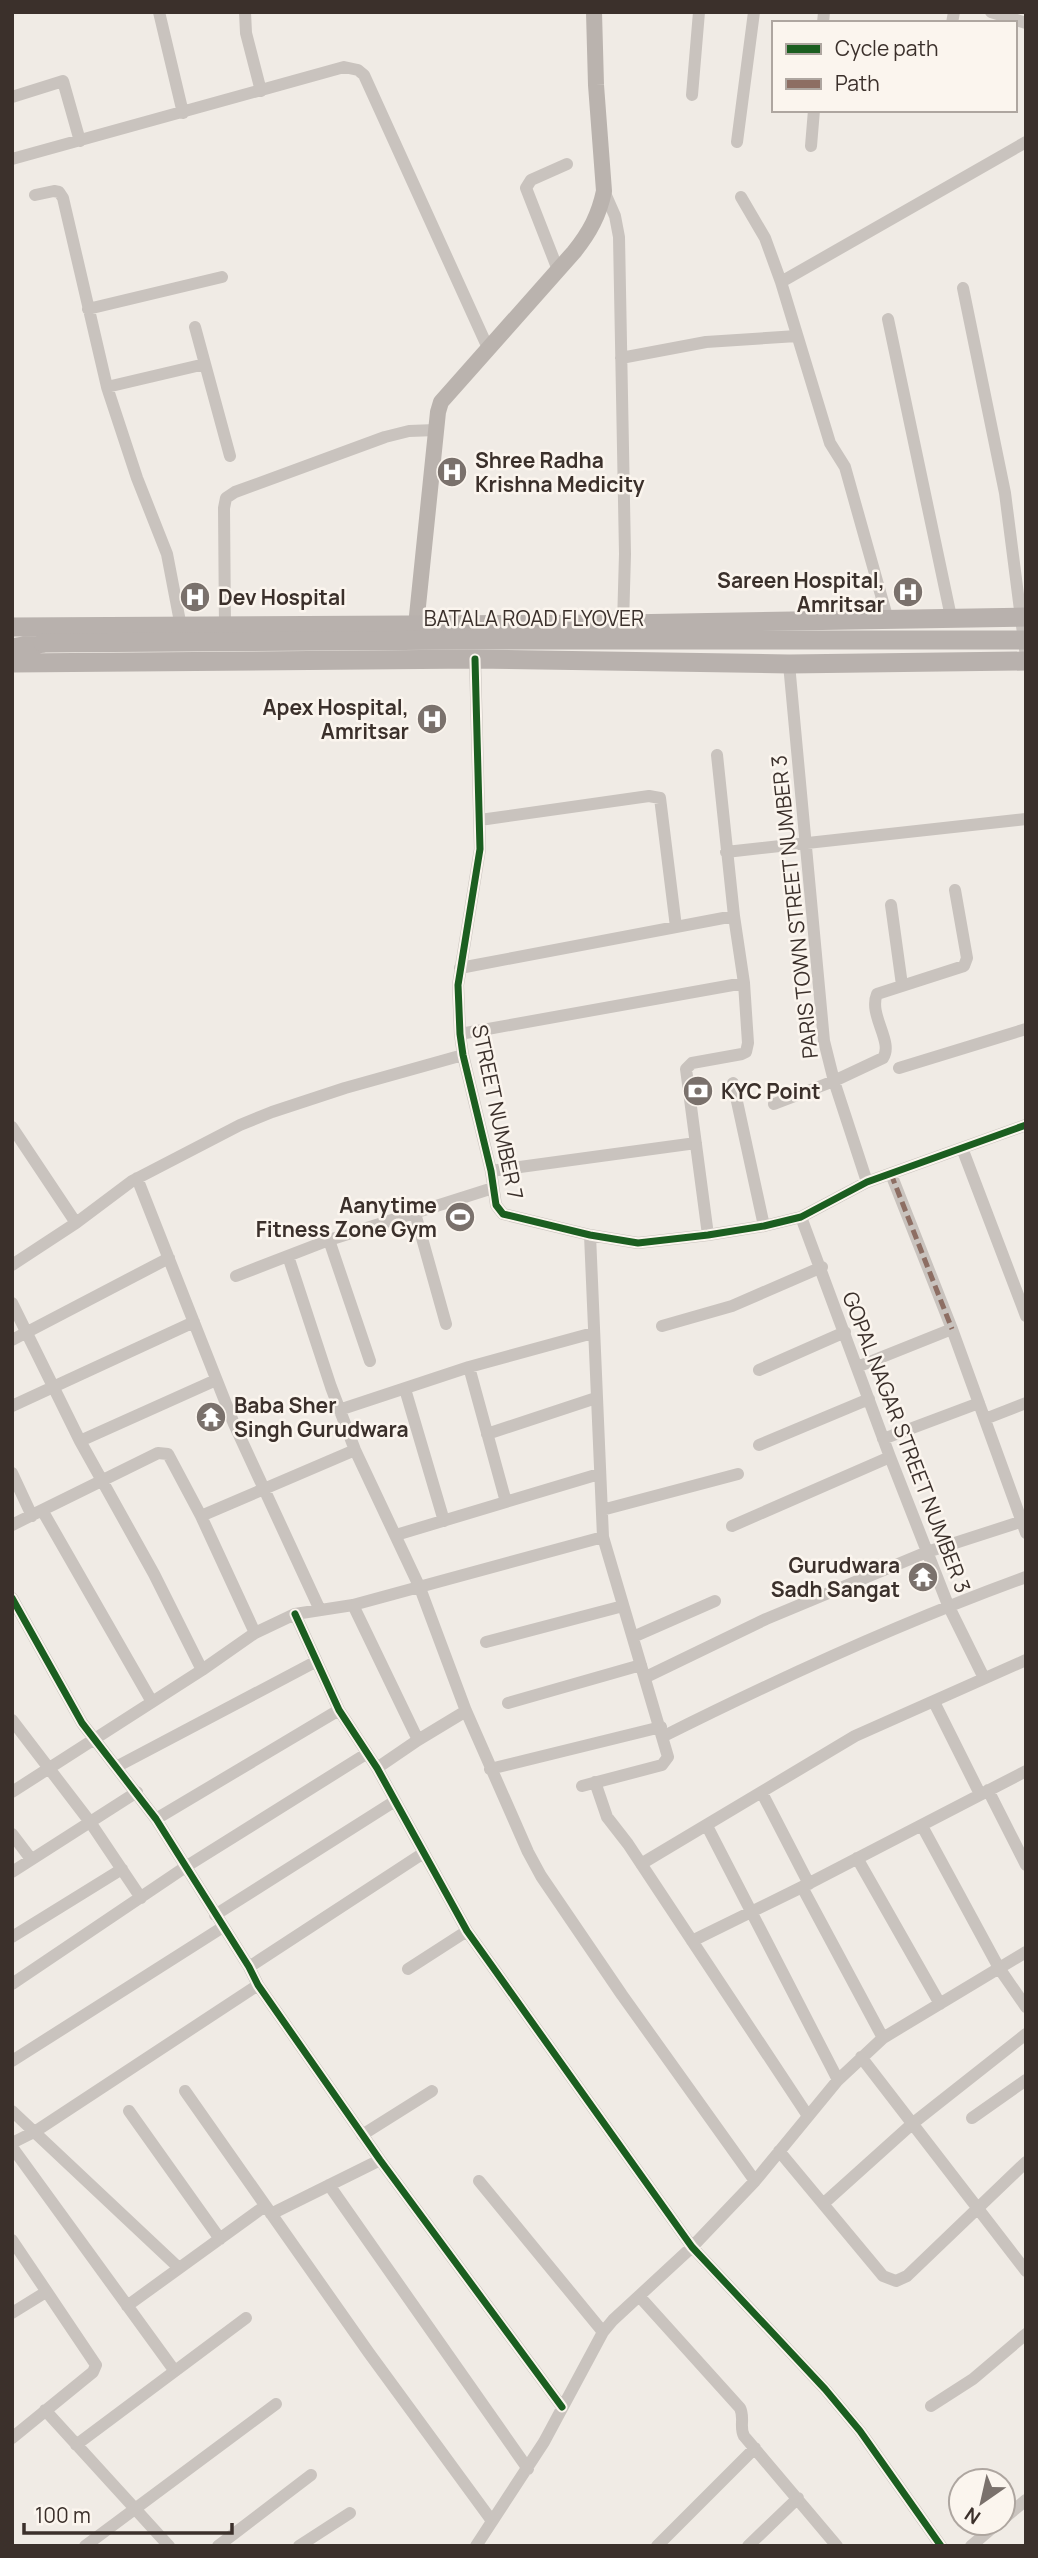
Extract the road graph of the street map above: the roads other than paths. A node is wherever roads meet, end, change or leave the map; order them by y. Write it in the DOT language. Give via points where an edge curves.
graph roads {
  1 [pos="159,12"];
  2 [pos="245,12"];
  3 [pos="594,12"];
  4 [pos="699,12"];
  5 [pos="754,12"];
  6 [pos="991,12"];
  7 [pos="1026,23"];
  8 [pos="261,91"];
  9 [pos="692,95"];
  10 [pos="12,97"];
  11 [pos="814,112"];
  12 [pos="183,113"];
  13 [pos="80,141"];
  14 [pos="737,142"];
  15 [pos="1026,142"];
  16 [pos="811,146"];
  17 [pos="12,159"];
  18 [pos="567,164"];
  19 [pos="604,191"];
  20 [pos="35,194"];
  21 [pos="741,197"];
  22 [pos="558,270"];
  23 [pos="222,277"];
  24 [pos="781,282"];
  25 [pos="963,288"];
  26 [pos="88,309"];
  27 [pos="888,320"];
  28 [pos="195,327"];
  29 [pos="797,336"];
  30 [pos="488,348"];
  31 [pos="621,358"];
  32 [pos="205,364"];
  33 [pos="107,387"];
  34 [pos="436,430"];
  35 [pos="230,456"];
  36 [pos="951,617"];
  37 [pos="1023,617"];
  38 [pos="888,620"];
  39 [pos="623,624"];
  40 [pos="415,625"];
  41 [pos="12,627"];
  42 [pos="181,627"];
  43 [pos="225,627"];
  44 [pos="12,636"];
  45 [pos="1026,640"];
  46 [pos="43,643"];
  47 [pos="12,648"];
  48 [pos="475,659"];
  49 [pos="1026,659"];
  50 [pos="415,660"];
  51 [pos="12,663"];
  52 [pos="789,664"];
  53 [pos="718,755"];
  54 [pos="479,814"];
  55 [pos="1026,820"];
  56 [pos="805,844"];
  57 [pos="726,852"];
  58 [pos="955,890"];
  59 [pos="891,905"];
  60 [pos="734,916"];
  61 [pos="676,927"];
  62 [pos="460,968"];
  63 [pos="744,983"];
  64 [pos="902,985"];
  65 [pos="1026,1028"];
  66 [pos="460,1034"];
  67 [pos="463,1055"];
  68 [pos="899,1068"];
  69 [pos="834,1081"];
  70 [pos="733,1083"];
  71 [pos="774,1104"];
  72 [pos="1026,1125"];
  73 [pos="12,1126"];
  74 [pos="696,1143"];
  75 [pos="962,1148"];
  76 [pos="491,1171"];
  77 [pos="891,1174"];
  78 [pos="137,1178"];
  79 [pos="867,1182"];
  80 [pos="493,1188"];
  81 [pos="415,1213"];
  82 [pos="801,1217"];
  83 [pos="76,1223"];
  84 [pos="764,1226"];
  85 [pos="590,1234"];
  86 [pos="708,1236"];
  87 [pos="328,1240"];
  88 [pos="288,1256"];
  89 [pos="169,1258"];
  90 [pos="12,1265"];
  91 [pos="822,1267"];
  92 [pos="236,1276"];
  93 [pos="12,1303"];
  94 [pos="1026,1316"];
  95 [pos="194,1322"];
  96 [pos="446,1324"];
  97 [pos="662,1326"];
  98 [pos="952,1329"];
  99 [pos="845,1332"];
  100 [pos="27,1333"];
  101 [pos="593,1333"];
  102 [pos="12,1340"];
  103 [pos="370,1361"];
  104 [pos="469,1367"];
  105 [pos="858,1367"];
  106 [pos="759,1370"];
  107 [pos="216,1380"];
  108 [pos="53,1385"];
  109 [pos="405,1390"];
  110 [pos="596,1398"];
  111 [pos="869,1399"];
  112 [pos="979,1403"];
  113 [pos="1026,1403"];
  114 [pos="12,1406"];
  115 [pos="340,1410"];
  116 [pos="985,1419"];
  117 [pos="487,1434"];
  118 [pos="883,1439"];
  119 [pos="80,1441"];
  120 [pos="759,1446"];
  121 [pos="355,1450"];
  122 [pos="890,1457"];
  123 [pos="12,1473"];
  124 [pos="600,1474"];
  125 [pos="738,1474"];
  126 [pos="102,1481"];
  127 [pos="264,1490"];
  128 [pos="506,1502"];
  129 [pos="602,1510"];
  130 [pos="37,1513"];
  131 [pos="201,1516"];
  132 [pos="444,1521"];
  133 [pos="12,1525"];
  134 [pos="1024,1525"];
  135 [pos="732,1526"];
  136 [pos="396,1535"];
  137 [pos="603,1537"];
  138 [pos="927,1552"];
  139 [pos="1026,1577"];
  140 [pos="420,1588"];
  141 [pos="715,1601"];
  142 [pos="13,1603"];
  143 [pos="353,1605"];
  144 [pos="948,1605"];
  145 [pos="623,1606"];
  146 [pos="320,1610"];
  147 [pos="295,1614"];
  148 [pos="255,1633"];
  149 [pos="633,1637"];
  150 [pos="486,1642"];
  151 [pos="1026,1660"];
  152 [pos="316,1662"];
  153 [pos="202,1670"];
  154 [pos="644,1671"];
  155 [pos="984,1678"];
  156 [pos="152,1702"];
  157 [pos="934,1702"];
  158 [pos="508,1703"];
  159 [pos="338,1710"];
  160 [pos="466,1711"];
  161 [pos="12,1720"];
  162 [pos="662,1731"];
  163 [pos="93,1738"];
  164 [pos="418,1740"];
  165 [pos="366,1754"];
  166 [pos="49,1767"];
  167 [pos="116,1767"];
  168 [pos="377,1768"];
  169 [pos="490,1769"];
  170 [pos="1026,1771"];
  171 [pos="12,1792"];
  172 [pos="137,1792"];
  173 [pos="984,1792"];
  174 [pos="762,1793"];
  175 [pos="395,1801"];
  176 [pos="156,1819"];
  177 [pos="90,1822"];
  178 [pos="707,1826"];
  179 [pos="922,1826"];
  180 [pos="12,1834"];
  181 [pos="422,1854"];
  182 [pos="857,1858"];
  183 [pos="31,1859"];
  184 [pos="641,1864"];
  185 [pos="1026,1865"];
  186 [pos="187,1866"];
  187 [pos="122,1869"];
  188 [pos="12,1872"];
  189 [pos="805,1885"];
  190 [pos="141,1898"];
  191 [pos="751,1911"];
  192 [pos="215,1915"];
  193 [pos="223,1927"];
  194 [pos="467,1931"];
  195 [pos="12,1937"];
  196 [pos="692,1941"];
  197 [pos="1026,1952"];
  198 [pos="248,1966"];
  199 [pos="999,1968"];
  200 [pos="408,1969"];
  201 [pos="12,1984"];
  202 [pos="258,1985"];
  203 [pos="940,2004"];
  204 [pos="1026,2007"];
  205 [pos="1026,2034"];
  206 [pos="883,2038"];
  207 [pos="861,2057"];
  208 [pos="12,2061"];
  209 [pos="838,2080"];
  210 [pos="1026,2080"];
  211 [pos="185,2091"];
  212 [pos="432,2091"];
  213 [pos="12,2110"];
  214 [pos="129,2111"];
  215 [pos="808,2116"];
  216 [pos="972,2118"];
  217 [pos="912,2124"];
  218 [pos="36,2131"];
  219 [pos="362,2135"];
  220 [pos="12,2145"];
  221 [pos="779,2151"];
  222 [pos="380,2160"];
  223 [pos="1026,2162"];
  224 [pos="479,2180"];
  225 [pos="755,2181"];
  226 [pos="329,2185"];
  227 [pos="823,2204"];
  228 [pos="976,2209"];
  229 [pos="268,2210"];
  230 [pos="220,2239"];
  231 [pos="12,2240"];
  232 [pos="692,2247"];
  233 [pos="179,2268"];
  234 [pos="1026,2271"];
  235 [pos="46,2292"];
  236 [pos="639,2296"];
  237 [pos="127,2306"];
  238 [pos="12,2313"];
  239 [pos="246,2318"];
  240 [pos="603,2332"];
  241 [pos="1026,2334"];
  242 [pos="174,2370"];
  243 [pos="276,2404"];
  244 [pos="931,2406"];
  245 [pos="562,2407"];
  246 [pos="45,2410"];
  247 [pos="12,2438"];
  248 [pos="76,2445"];
  249 [pos="755,2448"];
  250 [pos="528,2469"];
  251 [pos="311,2475"];
  252 [pos="798,2498"];
  253 [pos="134,2508"];
  254 [pos="350,2513"];
  255 [pos="492,2521"];
  256 [pos="301,2545"];
  257 [pos="85,2546"];
  258 [pos="169,2546"];
  259 [pos="218,2546"];
  260 [pos="476,2546"];
  261 [pos="657,2546"];
  262 [pos="748,2546"];
  263 [pos="836,2546"];
  264 [pos="941,2546"];
  1 -- 12 [label="street"];
  2 -- 8 [label="street"];
  3 -- 19 [label="street"];
  4 -- 9 [label="street"];
  5 -- 14 [label="street"];
  6 -- 7 [label="street"];
  8 -- 12 [label="street"];
  8 -- 30 [label="street" via="344,67 364,75"];
  10 -- 13 [label="street" via="63,81"];
  11 -- 16 [label="street"];
  12 -- 13 [label="street"];
  13 -- 17 [label="street"];
  15 -- 24 [label="street"];
  18 -- 22 [label="street" via="531,180 526,188"];
  19 -- 22 [label="street" via="593,226"];
  19 -- 31 [label="street" via="618,228"];
  20 -- 26 [label="street" via="54,191 61,195"];
  21 -- 24 [label="street" via="765,238"];
  22 -- 30 [label="street"];
  23 -- 26 [label="street"];
  24 -- 29 [label="street"];
  25 -- 37 [label="street" via="1005,493"];
  26 -- 33 [label="street"];
  27 -- 36 [label="street"];
  28 -- 32 [label="street"];
  29 -- 31 [label="street" via="706,342"];
  29 -- 38 [label="street" via="830,443 845,467"];
  30 -- 34 [label="street" via="446,394"];
  31 -- 39 [label="street"];
  32 -- 33 [label="street"];
  32 -- 35 [label="street"];
  33 -- 42 [label="street" via="167,554"];
  34 -- 40 [label="street"];
  34 -- 43 [label="street" via="385,437 226,498"];
  36 -- 37 [label="main road"];
  36 -- 38 [label="main road"];
  37 -- 49 [label="street"];
  38 -- 39 [label="main road"];
  39 -- 40 [label="main road"];
  40 -- 43 [label="main road"];
  40 -- 50 [label="street"];
  41 -- 42 [label="main road"];
  42 -- 43 [label="main road"];
  44 -- 46 [label="main road, BATALA ROAD FLYOVER"];
  45 -- 46 [label="main road, BATALA ROAD FLYOVER, bridge"];
  46 -- 47 [label="main road, BATALA ROAD FLYOVER"];
  48 -- 50 [label="main road"];
  48 -- 52 [label="main road"];
  48 -- 54 [label="street, STREET NUMBER 7"];
  49 -- 52 [label="main road"];
  50 -- 51 [label="main road"];
  52 -- 56 [label="street, PARIS TOWN STREET NUMBER 3"];
  53 -- 57 [label="street"];
  54 -- 61 [label="street" via="660,798"];
  54 -- 62 [label="street, STREET NUMBER 7" via="480,862"];
  55 -- 56 [label="street"];
  56 -- 57 [label="street"];
  56 -- 69 [label="street, PARIS TOWN STREET NUMBER 3" via="824,1041"];
  57 -- 60 [label="street"];
  58 -- 64 [label="street" via="967,958 964,966"];
  59 -- 64 [label="street"];
  60 -- 61 [label="street"];
  60 -- 63 [label="street"];
  61 -- 62 [label="street"];
  62 -- 66 [label="street, STREET NUMBER 7"];
  63 -- 66 [label="street"];
  63 -- 74 [label="street" via="746,1052 692,1063 686,1069"];
  64 -- 69 [label="street" via="875,997 885,1055"];
  65 -- 68 [label="street"];
  66 -- 67 [label="street, STREET NUMBER 7"];
  67 -- 76 [label="street, STREET NUMBER 7"];
  67 -- 78 [label="street" via="272,1112"];
  69 -- 71 [label="street"];
  69 -- 79 [label="street, PARIS TOWN STREET NUMBER 3"];
  70 -- 84 [label="street"];
  72 -- 75 [label="street, STREET NUMBER 7"];
  73 -- 83 [label="street"];
  74 -- 76 [label="street"];
  74 -- 86 [label="street"];
  75 -- 77 [label="street, STREET NUMBER 7"];
  75 -- 94 [label="street"];
  76 -- 80 [label="street, STREET NUMBER 7"];
  77 -- 79 [label="street, STREET NUMBER 7"];
  77 -- 98 [label="street"];
  78 -- 83 [label="street"];
  78 -- 89 [label="street"];
  79 -- 82 [label="street, STREET NUMBER 7"];
  80 -- 81 [label="street"];
  80 -- 85 [label="street, STREET NUMBER 7" via="503,1214"];
  81 -- 87 [label="street"];
  81 -- 96 [label="street"];
  82 -- 84 [label="street, STREET NUMBER 7"];
  82 -- 91 [label="street, GOPAL NAGAR STREET NUMBER 3"];
  83 -- 90 [label="street"];
  84 -- 86 [label="street, STREET NUMBER 7"];
  85 -- 86 [label="street, STREET NUMBER 7" via="638,1243"];
  85 -- 101 [label="street"];
  87 -- 88 [label="street"];
  87 -- 103 [label="street"];
  88 -- 92 [label="street"];
  88 -- 115 [label="street"];
  89 -- 95 [label="street"];
  89 -- 100 [label="street"];
  91 -- 97 [label="street" via="732,1306"];
  91 -- 99 [label="street, GOPAL NAGAR STREET NUMBER 3"];
  93 -- 100 [label="street"];
  95 -- 107 [label="street"];
  95 -- 108 [label="street"];
  98 -- 105 [label="street"];
  98 -- 112 [label="street"];
  99 -- 105 [label="street, GOPAL NAGAR STREET NUMBER 3"];
  99 -- 106 [label="street"];
  100 -- 102 [label="street"];
  100 -- 108 [label="street"];
  101 -- 104 [label="street"];
  101 -- 110 [label="street"];
  104 -- 109 [label="street"];
  104 -- 117 [label="street"];
  105 -- 111 [label="street, GOPAL NAGAR STREET NUMBER 3"];
  107 -- 119 [label="street"];
  107 -- 127 [label="street"];
  108 -- 114 [label="street"];
  108 -- 119 [label="street"];
  109 -- 115 [label="street"];
  109 -- 132 [label="street"];
  110 -- 117 [label="street"];
  110 -- 124 [label="street"];
  111 -- 118 [label="street, GOPAL NAGAR STREET NUMBER 3"];
  111 -- 120 [label="street"];
  112 -- 116 [label="street"];
  112 -- 118 [label="street"];
  113 -- 116 [label="street"];
  115 -- 121 [label="street"];
  116 -- 134 [label="street"];
  117 -- 128 [label="street"];
  118 -- 122 [label="street, GOPAL NAGAR STREET NUMBER 3"];
  119 -- 126 [label="street"];
  121 -- 127 [label="street"];
  121 -- 136 [label="street"];
  122 -- 135 [label="street"];
  122 -- 138 [label="street, GOPAL NAGAR STREET NUMBER 3"];
  123 -- 130 [label="street"];
  124 -- 128 [label="street"];
  124 -- 129 [label="street"];
  125 -- 129 [label="street"];
  126 -- 130 [label="street"];
  126 -- 131 [label="street" via="163,1452 171,1458"];
  126 -- 153 [label="street"];
  127 -- 131 [label="street"];
  127 -- 146 [label="street"];
  128 -- 132 [label="street"];
  129 -- 137 [label="street"];
  130 -- 133 [label="street"];
  130 -- 156 [label="street"];
  131 -- 148 [label="street"];
  132 -- 136 [label="street"];
  134 -- 138 [label="street"];
  136 -- 140 [label="street"];
  137 -- 140 [label="street"];
  137 -- 145 [label="street"];
  138 -- 144 [label="street, GOPAL NAGAR STREET NUMBER 3"];
  138 -- 154 [label="street"];
  139 -- 144 [label="street"];
  140 -- 143 [label="street"];
  140 -- 160 [label="street"];
  141 -- 149 [label="street"];
  142 -- 163 [label="street"];
  143 -- 146 [label="street"];
  143 -- 164 [label="street"];
  144 -- 155 [label="street, GOPAL NAGAR STREET NUMBER 3"];
  144 -- 162 [label="street"];
  145 -- 149 [label="street"];
  145 -- 150 [label="street"];
  146 -- 147 [label="street"];
  147 -- 148 [label="street"];
  147 -- 152 [label="street"];
  148 -- 153 [label="street"];
  149 -- 154 [label="street"];
  151 -- 155 [label="street"];
  152 -- 159 [label="street"];
  152 -- 167 [label="street"];
  153 -- 156 [label="street"];
  154 -- 158 [label="street"];
  154 -- 162 [label="street"];
  155 -- 157 [label="street"];
  156 -- 163 [label="street"];
  157 -- 173 [label="street"];
  157 -- 174 [label="street" via="855,1736"];
  159 -- 165 [label="street"];
  159 -- 176 [label="street"];
  160 -- 164 [label="street"];
  160 -- 169 [label="street"];
  161 -- 166 [label="street"];
  162 -- 169 [label="street"];
  162 -- 184 [label="street" via="668,1757 662,1765 588,1784"];
  163 -- 166 [label="street"];
  163 -- 167 [label="street"];
  164 -- 168 [label="street"];
  165 -- 168 [label="street"];
  165 -- 186 [label="street"];
  166 -- 171 [label="street"];
  166 -- 177 [label="street"];
  167 -- 172 [label="street"];
  168 -- 175 [label="street"];
  169 -- 225 [label="street" via="541,1876"];
  170 -- 173 [label="street"];
  172 -- 176 [label="street"];
  172 -- 177 [label="street"];
  173 -- 179 [label="street"];
  173 -- 185 [label="street"];
  174 -- 178 [label="street"];
  174 -- 189 [label="street"];
  175 -- 181 [label="street"];
  175 -- 192 [label="street"];
  176 -- 186 [label="street"];
  177 -- 183 [label="street"];
  177 -- 187 [label="street"];
  178 -- 184 [label="street"];
  178 -- 191 [label="street"];
  179 -- 182 [label="street"];
  179 -- 199 [label="street"];
  180 -- 183 [label="street"];
  181 -- 194 [label="street"];
  181 -- 198 [label="street"];
  182 -- 189 [label="street"];
  182 -- 203 [label="street"];
  183 -- 188 [label="street"];
  184 -- 196 [label="street"];
  186 -- 190 [label="street"];
  186 -- 192 [label="street"];
  187 -- 190 [label="street"];
  187 -- 195 [label="street"];
  189 -- 191 [label="street"];
  189 -- 206 [label="street"];
  190 -- 201 [label="street"];
  191 -- 196 [label="street"];
  191 -- 209 [label="street"];
  192 -- 193 [label="street"];
  193 -- 198 [label="street"];
  193 -- 208 [label="street"];
  194 -- 200 [label="street"];
  194 -- 232 [label="street"];
  196 -- 215 [label="street"];
  197 -- 199 [label="street"];
  198 -- 202 [label="street"];
  199 -- 203 [label="street"];
  199 -- 204 [label="street"];
  202 -- 218 [label="street"];
  202 -- 219 [label="street"];
  203 -- 206 [label="street"];
  205 -- 217 [label="street"];
  206 -- 207 [label="street"];
  207 -- 209 [label="street"];
  207 -- 217 [label="street"];
  209 -- 215 [label="street"];
  210 -- 216 [label="street"];
  211 -- 229 [label="street"];
  212 -- 219 [label="street"];
  213 -- 218 [label="street"];
  214 -- 230 [label="street"];
  215 -- 221 [label="street"];
  217 -- 227 [label="street"];
  217 -- 228 [label="street"];
  218 -- 220 [label="street"];
  218 -- 233 [label="street"];
  219 -- 222 [label="street"];
  220 -- 237 [label="street"];
  221 -- 225 [label="street"];
  221 -- 227 [label="street"];
  222 -- 226 [label="street"];
  222 -- 245 [label="street"];
  223 -- 228 [label="street"];
  224 -- 240 [label="street"];
  225 -- 232 [label="street"];
  226 -- 229 [label="street"];
  226 -- 250 [label="street"];
  227 -- 228 [label="street" via="883,2276 896,2281 907,2276"];
  228 -- 234 [label="street"];
  229 -- 230 [label="street"];
  229 -- 255 [label="street"];
  230 -- 233 [label="street"];
  231 -- 235 [label="street"];
  232 -- 236 [label="street"];
  232 -- 264 [label="street" via="860,2431"];
  233 -- 237 [label="street"];
  235 -- 238 [label="street"];
  235 -- 246 [label="street" via="96,2365"];
  236 -- 240 [label="street"];
  236 -- 249 [label="street" via="740,2408 742,2433"];
  237 -- 242 [label="street"];
  239 -- 242 [label="street"];
  240 -- 245 [label="street"];
  241 -- 244 [label="street" via="973,2379"];
  242 -- 248 [label="street"];
  243 -- 253 [label="street"];
  245 -- 250 [label="street"];
  246 -- 247 [label="street"];
  246 -- 248 [label="street"];
  248 -- 253 [label="street"];
  249 -- 252 [label="street"];
  249 -- 261 [label="street"];
  250 -- 255 [label="street"];
  251 -- 259 [label="street"];
  252 -- 262 [label="street"];
  252 -- 263 [label="street"];
  253 -- 257 [label="street"];
  253 -- 258 [label="street"];
  254 -- 256 [label="street"];
  255 -- 260 [label="street"];
}
